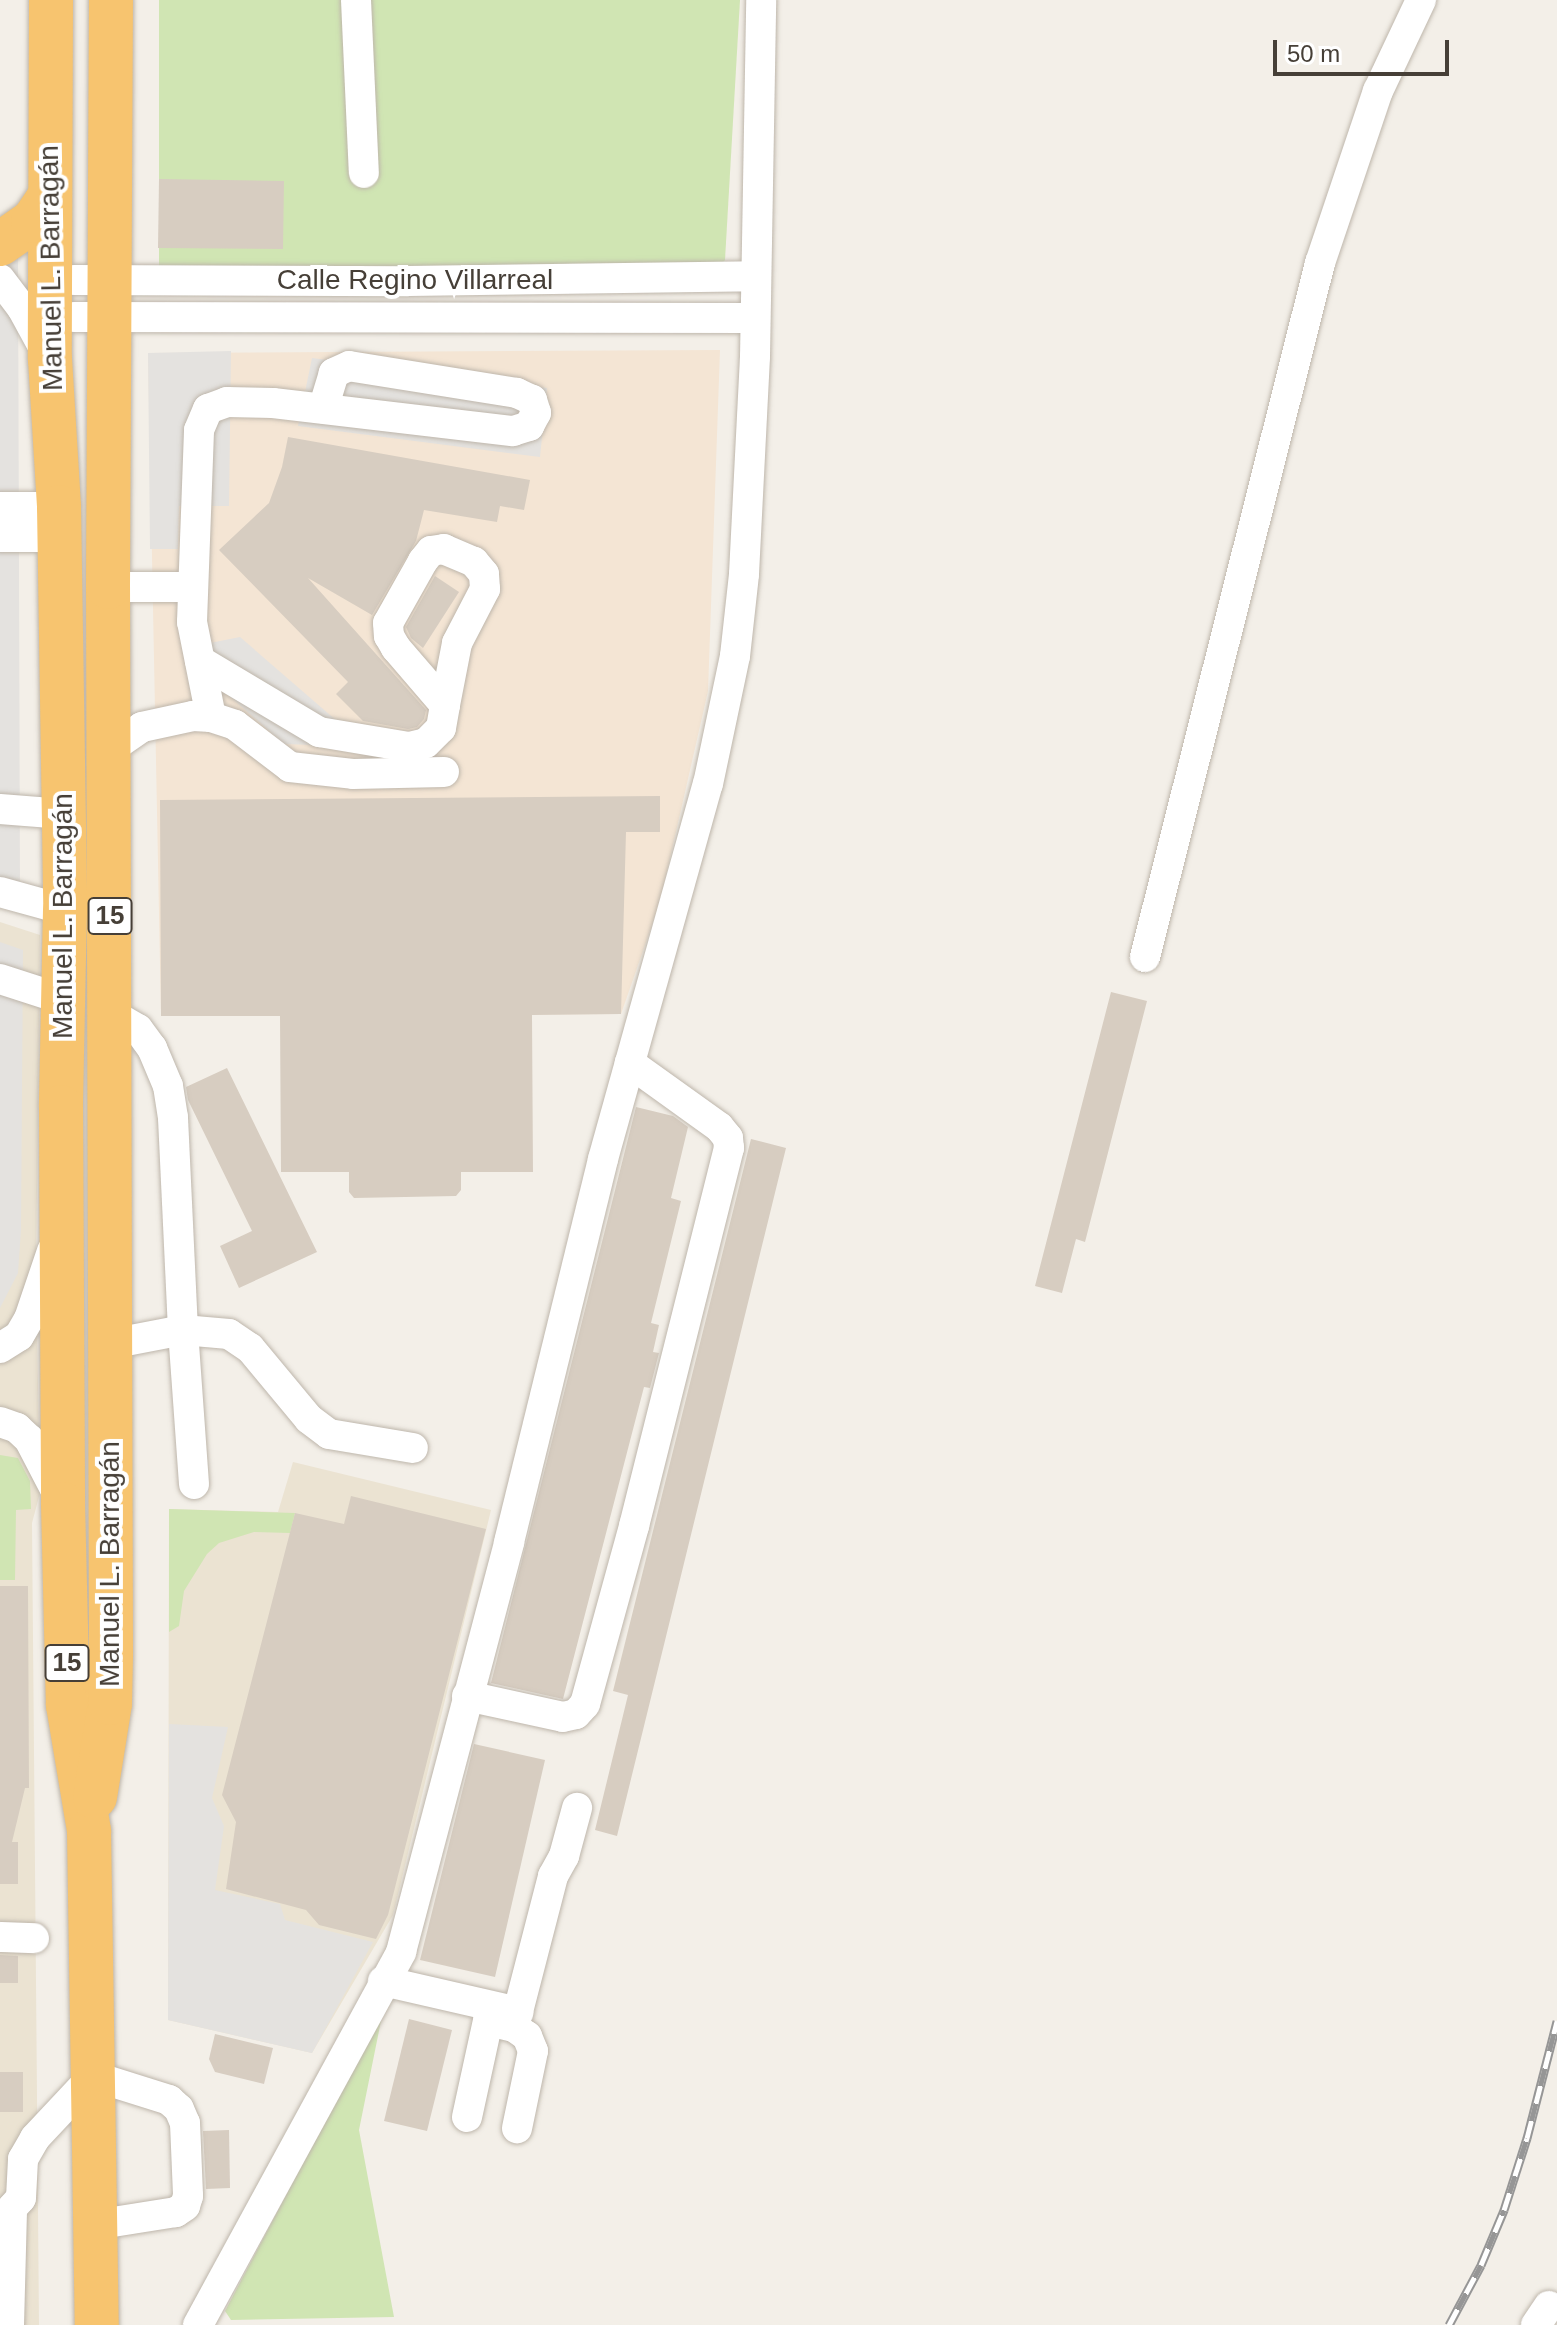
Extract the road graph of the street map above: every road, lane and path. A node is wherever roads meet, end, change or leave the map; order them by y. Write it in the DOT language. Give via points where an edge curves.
graph roads {
  1 [pos="51,0"];
  2 [pos="111,0"];
  3 [pos="356,0"];
  4 [pos="761,0"];
  5 [pos="1421,0"];
  6 [pos="51,56"];
  7 [pos="364,173"];
  8 [pos="49,197"];
  9 [pos="0,244"];
  10 [pos="0,269"];
  11 [pos="756,276"];
  12 [pos="0,279"];
  13 [pos="212,281"];
  14 [pos="408,281"];
  15 [pos="83,296"];
  16 [pos="211,317"];
  17 [pos="409,318"];
  18 [pos="755,318"];
  19 [pos="50,359"];
  20 [pos="323,408"];
  21 [pos="0,507"];
  22 [pos="59,522"];
  23 [pos="0,537"];
  24 [pos="193,576"];
  25 [pos="108,577"];
  26 [pos="200,661"];
  27 [pos="445,705"];
  28 [pos="211,717"];
  29 [pos="109,750"];
  30 [pos="444,772"];
  31 [pos="0,809"];
  32 [pos="64,814"];
  33 [pos="0,892"];
  34 [pos="65,910"];
  35 [pos="1145,957"];
  36 [pos="0,979"];
  37 [pos="62,999"];
  38 [pos="110,1013"];
  39 [pos="630,1063"];
  40 [pos="61,1223"];
  41 [pos="183,1330"];
  42 [pos="110,1344"];
  43 [pos="0,1348"];
  44 [pos="0,1422"];
  45 [pos="413,1448"];
  46 [pos="194,1484"];
  47 [pos="63,1504"];
  48 [pos="467,1696"];
  49 [pos="577,1808"];
  50 [pos="89,1831"];
  51 [pos="0,1937"];
  52 [pos="34,1938"];
  53 [pos="383,1981"];
  54 [pos="516,2019"];
  55 [pos="93,2076"];
  56 [pos="467,2117"];
  57 [pos="517,2128"];
  58 [pos="94,2225"];
  59 [pos="9,2325"];
  60 [pos="97,2325"];
  61 [pos="198,2325"];
  1 -- 6 [label="highway, Manuel L. Barragán / 15"];
  2 -- 15 [label="highway, Manuel L. Barragán / 15"];
  3 -- 7 [label="street"];
  4 -- 11 [label="street"];
  5 -- 35 [label="street" via="1373,106 1324,249"];
  6 -- 8 [label="highway, Manuel L. Barragán / 15"];
  6 -- 15 [label="highway" via="66,104"];
  8 -- 9 [label="highway" via="33,221"];
  8 -- 15 [label="highway, Manuel L. Barragán / 15"];
  10 -- 15 [label="street"];
  11 -- 14 [label="street, Calle Regino Villarreal"];
  11 -- 18 [label="street"];
  12 -- 19 [label="street"];
  13 -- 14 [label="street, Calle Regino Villarreal"];
  13 -- 15 [label="street, Calle Regino Villarreal"];
  13 -- 16 [label="street"];
  14 -- 17 [label="street"];
  15 -- 16 [label="street, Calle Regino Villarreal"];
  15 -- 19 [label="highway, Manuel L. Barragán / 15"];
  15 -- 22 [label="highway" via="73,468"];
  15 -- 25 [label="highway, Manuel L. Barragán / 15"];
  16 -- 17 [label="street, Calle Regino Villarreal"];
  17 -- 18 [label="street, Calle Regino Villarreal"];
  18 -- 39 [label="street" via="744,574 735,656 708,784"];
  19 -- 22 [label="highway, Manuel L. Barragán / 15"];
  20 -- 20 [label="street" via="513,431 529,426 536,413 532,400 517,393 349,366 334,373"];
  20 -- 24 [label="street" via="227,402 208,409 199,430"];
  21 -- 22 [label="street"];
  22 -- 23 [label="street"];
  22 -- 32 [label="highway, Manuel L. Barragán / 15"];
  24 -- 25 [label="street"];
  24 -- 26 [label="street" via="192,622"];
  25 -- 29 [label="highway, Manuel L. Barragán / 15"];
  26 -- 27 [label="street" via="319,732 409,747 426,743 441,728"];
  26 -- 28 [label="street"];
  27 -- 27 [label="street" via="396,648 388,623 423,561 431,551 444,549 474,562 484,574 485,589 457,643"];
  28 -- 29 [label="street" via="160,721"];
  28 -- 30 [label="street" via="235,725 290,767 353,774"];
  29 -- 38 [label="highway, Manuel L. Barragán / 15"];
  31 -- 32 [label="street"];
  32 -- 34 [label="highway, Manuel L. Barragán / 15"];
  33 -- 34 [label="street"];
  34 -- 37 [label="highway, Manuel L. Barragán / 15"];
  36 -- 37 [label="street"];
  37 -- 40 [label="highway, Manuel L. Barragán / 15"];
  38 -- 41 [label="street" via="138,1029 168,1086"];
  38 -- 42 [label="highway, Manuel L. Barragán / 15"];
  39 -- 48 [label="street"];
  39 -- 48 [label="street" via="719,1127 729,1148 634,1526 585,1704 576,1714 563,1717"];
  40 -- 43 [label="street" via="29,1319 19,1336"];
  40 -- 47 [label="highway, Manuel L. Barragán / 15"];
  41 -- 42 [label="street"];
  41 -- 45 [label="street" via="229,1334 250,1348 309,1419 329,1434"];
  41 -- 46 [label="street"];
  42 -- 50 [label="highway, Manuel L. Barragán / 15" via="110,1703"];
  44 -- 47 [label="street" via="29,1439"];
  47 -- 50 [label="highway, Manuel L. Barragán / 15" via="68,1705"];
  48 -- 53 [label="street" via="401,1952"];
  49 -- 54 [label="street" via="553,1876"];
  50 -- 55 [label="highway, Manuel L. Barragán / 15"];
  51 -- 52 [label="street"];
  53 -- 54 [label="street"];
  53 -- 61 [label="street"];
  54 -- 56 [label="street" via="488,2021"];
  54 -- 57 [label="street" via="533,2051"];
  55 -- 58 [label="highway, Manuel L. Barragán / 15"];
  55 -- 58 [label="street" via="169,2100 179,2109 185,2123 188,2196 176,2212"];
  55 -- 59 [label="street" via="35,2138 23,2159 21,2198 12,2208"];
  58 -- 60 [label="highway, Manuel L. Barragán / 15"];
}
